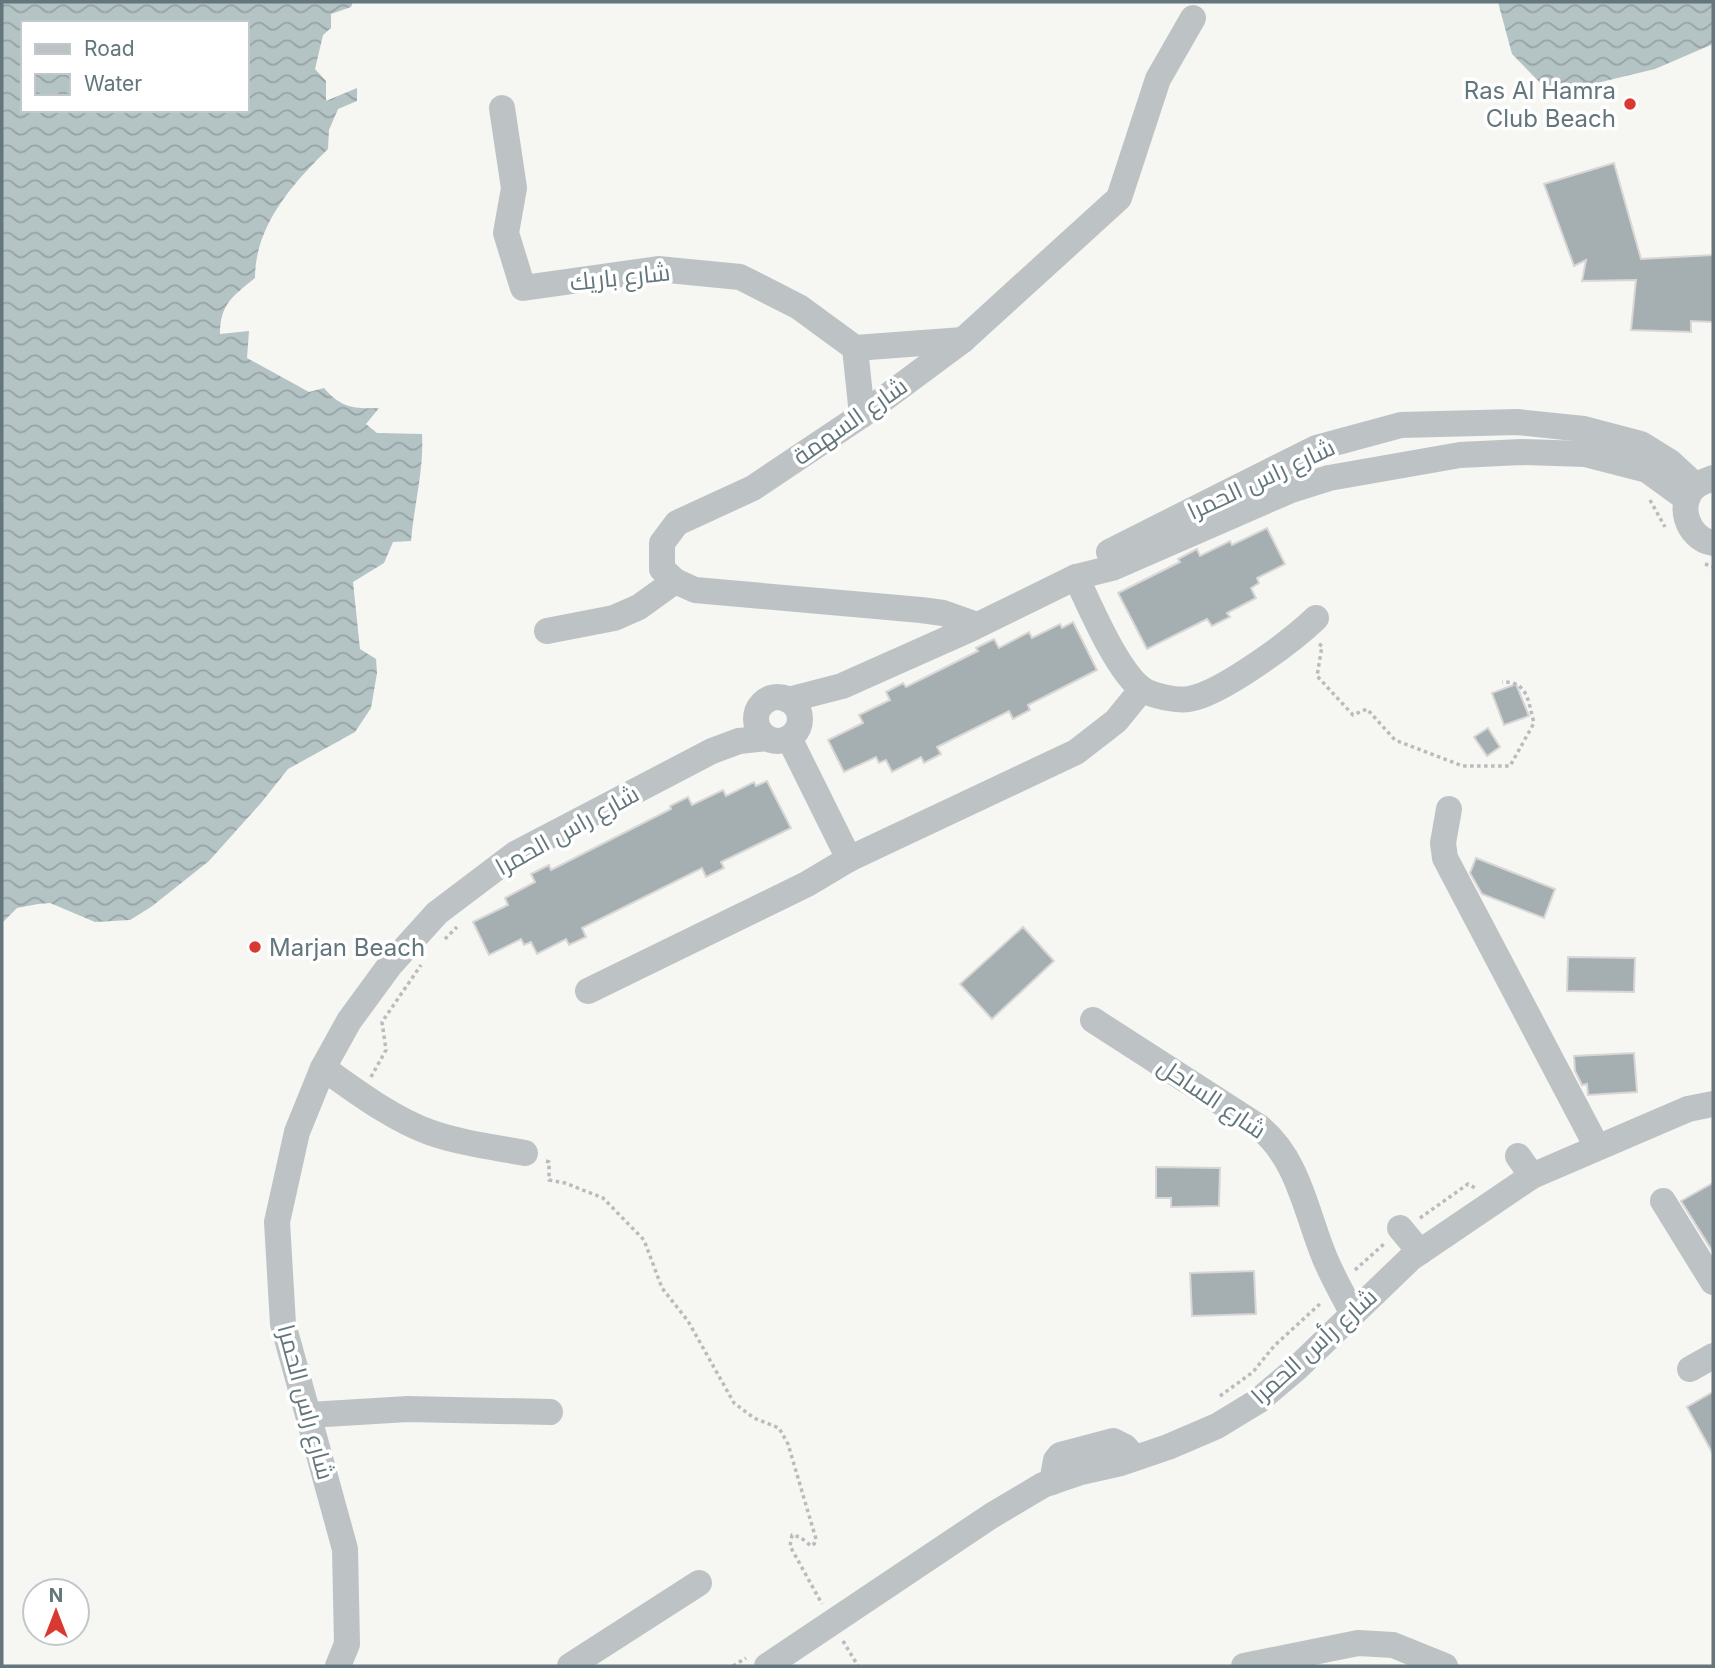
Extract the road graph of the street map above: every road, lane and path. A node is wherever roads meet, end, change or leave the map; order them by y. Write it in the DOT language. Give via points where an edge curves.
graph roads {
  1 [pos="1193,18"];
  2 [pos="502,108"];
  3 [pos="962,341"];
  4 [pos="855,348"];
  5 [pos="862,415"];
  6 [pos="1699,488"];
  7 [pos="1645,494"];
  8 [pos="1669,537"];
  9 [pos="1705,552"];
  10 [pos="1713,567"];
  11 [pos="1076,577"];
  12 [pos="675,581"];
  13 [pos="974,627"];
  14 [pos="1314,628"];
  15 [pos="547,631"];
  16 [pos="1502,682"];
  17 [pos="1142,689"];
  18 [pos="786,724"];
  19 [pos="712,751"];
  20 [pos="1449,809"];
  21 [pos="849,859"];
  22 [pos="466,919"];
  23 [pos="438,947"];
  24 [pos="428,956"];
  25 [pos="587,991"];
  26 [pos="1093,1020"];
  27 [pos="323,1068"];
  28 [pos="362,1095"];
  29 [pos="1713,1104"];
  30 [pos="1597,1147"];
  31 [pos="525,1153"];
  32 [pos="1499,1198"];
  33 [pos="1663,1201"];
  34 [pos="1401,1229"];
  35 [pos="1420,1252"];
  36 [pos="1713,1282"];
  37 [pos="1339,1287"];
  38 [pos="1353,1314"];
  39 [pos="1217,1398"];
  40 [pos="550,1412"];
  41 [pos="309,1415"];
  42 [pos="699,1583"];
  43 [pos="833,1624"];
  44 [pos="338,1666"];
  45 [pos="570,1666"];
  46 [pos="767,1666"];
  47 [pos="858,1666"];
  48 [pos="1244,1666"];
  49 [pos="1445,1666"];
  1 -- 3 [label="street, شارع السهمة" via="1158,79 1119,198"];
  2 -- 4 [label="street, شارع باريك" via="514,188 506,233 523,288 658,269 740,276 799,307"];
  3 -- 4 [label="street"];
  3 -- 5 [label="street, شارع السهمة"];
  4 -- 5 [label="street"];
  5 -- 12 [label="street, شارع السهمة" via="752,488 677,523 662,543 662,569"];
  6 -- 9 [label="street" via="1685,512"];
  6 -- 11 [label="street, شارع راس الحمرا" via="1585,454 1460,455 1316,482 1112,568"];
  6 -- 11 [label="street, شارع راس الحمرا" via="1641,444 1584,429 1517,422 1401,425 1316,448 1107,553"];
  7 -- 8 [label="path"];
  9 -- 10 [label="path"];
  11 -- 13 [label="street, شارع راس الحمرا"];
  11 -- 17 [label="street" via="1107,641"];
  12 -- 13 [label="street" via="695,590 921,610"];
  12 -- 15 [label="street" via="639,607 614,618"];
  13 -- 18 [label="street, شارع راس الحمرا" via="842,686"];
  14 -- 16 [label="path" via="1322,646 1317,676 1353,715 1367,709 1395,740 1463,766 1510,766 1534,723 1522,687"];
  14 -- 17 [label="street" via="1208,693 1187,700"];
  17 -- 21 [label="street" via="1116,721 1076,752"];
  18 -- 19 [label="street, شارع راس الحمرا"];
  18 -- 19 [label="street, شارع راس الحمرا" via="774,698 767,700"];
  18 -- 21 [label="street"];
  19 -- 27 [label="street, شارع راس الحمرا" via="515,854 437,913 390,965 349,1021"];
  20 -- 30 [label="street" via="1443,843 1446,858"];
  21 -- 25 [label="street"];
  22 -- 23 [label="path"];
  24 -- 28 [label="path" via="382,1022 386,1050"];
  26 -- 37 [label="street, شارع الساحل" via="1249,1121 1281,1147"];
  27 -- 28 [label="street"];
  27 -- 41 [label="street, شارع راس الحمرا" via="297,1132 277,1222 283,1324"];
  28 -- 31 [label="street" via="426,1131"];
  29 -- 30 [label="street, شارع رأس الحمرا" via="1688,1109"];
  30 -- 32 [label="street, شارع رأس الحمرا" via="1525,1166"];
  31 -- 43 [label="path" via="549,1162 549,1180 603,1198 625,1218 644,1240 662,1288 688,1321 734,1403 779,1428 816,1539 811,1546 792,1535 790,1546"];
  32 -- 34 [label="path" via="1468,1184"];
  32 -- 35 [label="street, شارع رأس الحمرا"];
  33 -- 36 [label="street"];
  34 -- 35 [label="street"];
  34 -- 37 [label="path"];
  35 -- 38 [label="street, شارع رأس الحمرا"];
  37 -- 38 [label="street, شارع الساحل"];
  37 -- 39 [label="path" via="1273,1346 1253,1372"];
  38 -- 43 [label="street, شارع رأس الحمرا" via="1258,1401 1217,1426 1168,1447 1052,1482 991,1516"];
  40 -- 41 [label="street" via="408,1409"];
  41 -- 44 [label="street, شارع راس الحمرا" via="345,1549 346,1644"];
  42 -- 45 [label="street"];
  43 -- 46 [label="street, شارع رأس الحمرا"];
  43 -- 47 [label="path"];
  48 -- 49 [label="street" via="1358,1643 1394,1645"];
}
